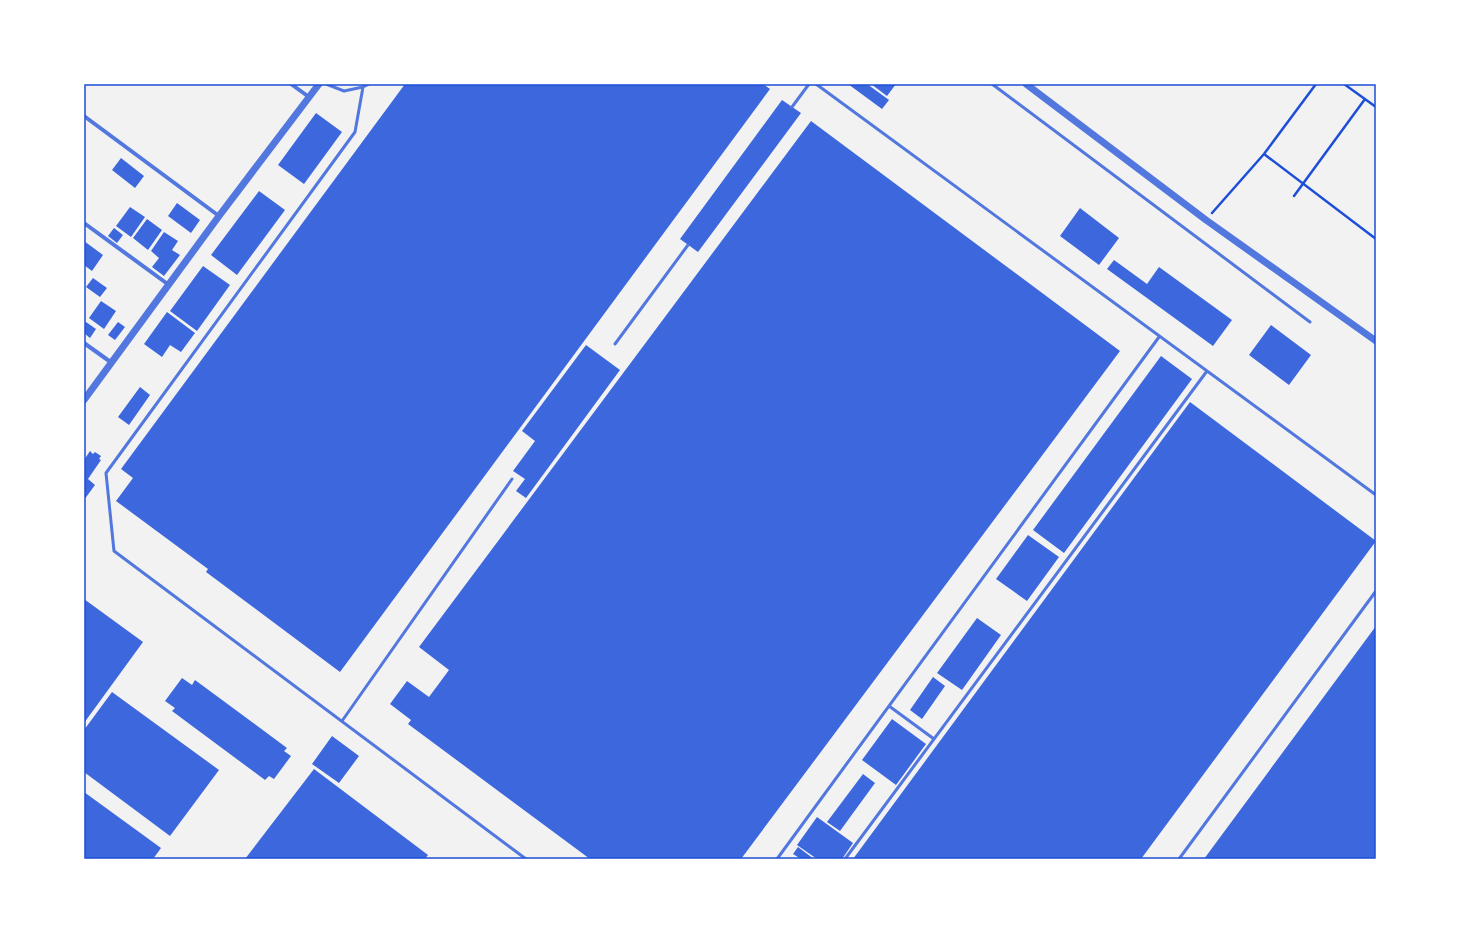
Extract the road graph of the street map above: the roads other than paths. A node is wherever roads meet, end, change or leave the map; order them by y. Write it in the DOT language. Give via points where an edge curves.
graph roads {
  1 [pos="291,84"];
  2 [pos="319,84"];
  3 [pos="326,84"];
  4 [pos="369,84"];
  5 [pos="809,84"];
  6 [pos="816,84"];
  7 [pos="992,84"];
  8 [pos="1026,84"];
  9 [pos="363,87"];
  10 [pos="309,97"];
  11 [pos="792,107"];
  12 [pos="84,116"];
  13 [pos="219,216"];
  14 [pos="84,223"];
  15 [pos="688,245"];
  16 [pos="169,285"];
  17 [pos="1310,322"];
  18 [pos="1159,337"];
  19 [pos="1376,341"];
  20 [pos="84,342"];
  21 [pos="614,344"];
  22 [pos="112,363"];
  23 [pos="1207,371"];
  24 [pos="84,400"];
  25 [pos="512,479"];
  26 [pos="1376,495"];
  27 [pos="1376,591"];
  28 [pos="889,706"];
  29 [pos="342,721"];
  30 [pos="934,739"];
  31 [pos="526,859"];
  32 [pos="778,859"];
  33 [pos="845,859"];
  34 [pos="1179,859"];
  1 -- 10 [label="street"];
  2 -- 10 [label="street"];
  3 -- 9 [label="lane" via="344,91"];
  4 -- 9 [label="lane"];
  5 -- 11 [label="lane"];
  6 -- 18 [label="lane"];
  7 -- 17 [label="lane"];
  8 -- 19 [label="street" via="1206,220"];
  9 -- 29 [label="lane" via="355,132 106,473 114,551"];
  10 -- 13 [label="street"];
  12 -- 13 [label="street"];
  13 -- 16 [label="street"];
  14 -- 16 [label="street"];
  15 -- 21 [label="lane"];
  16 -- 22 [label="street"];
  18 -- 23 [label="lane"];
  18 -- 28 [label="lane"];
  20 -- 22 [label="street"];
  22 -- 24 [label="street"];
  23 -- 26 [label="lane"];
  23 -- 30 [label="lane"];
  25 -- 29 [label="lane"];
  27 -- 34 [label="lane"];
  28 -- 30 [label="lane"];
  28 -- 32 [label="lane"];
  29 -- 31 [label="lane"];
  30 -- 33 [label="lane"];
}
